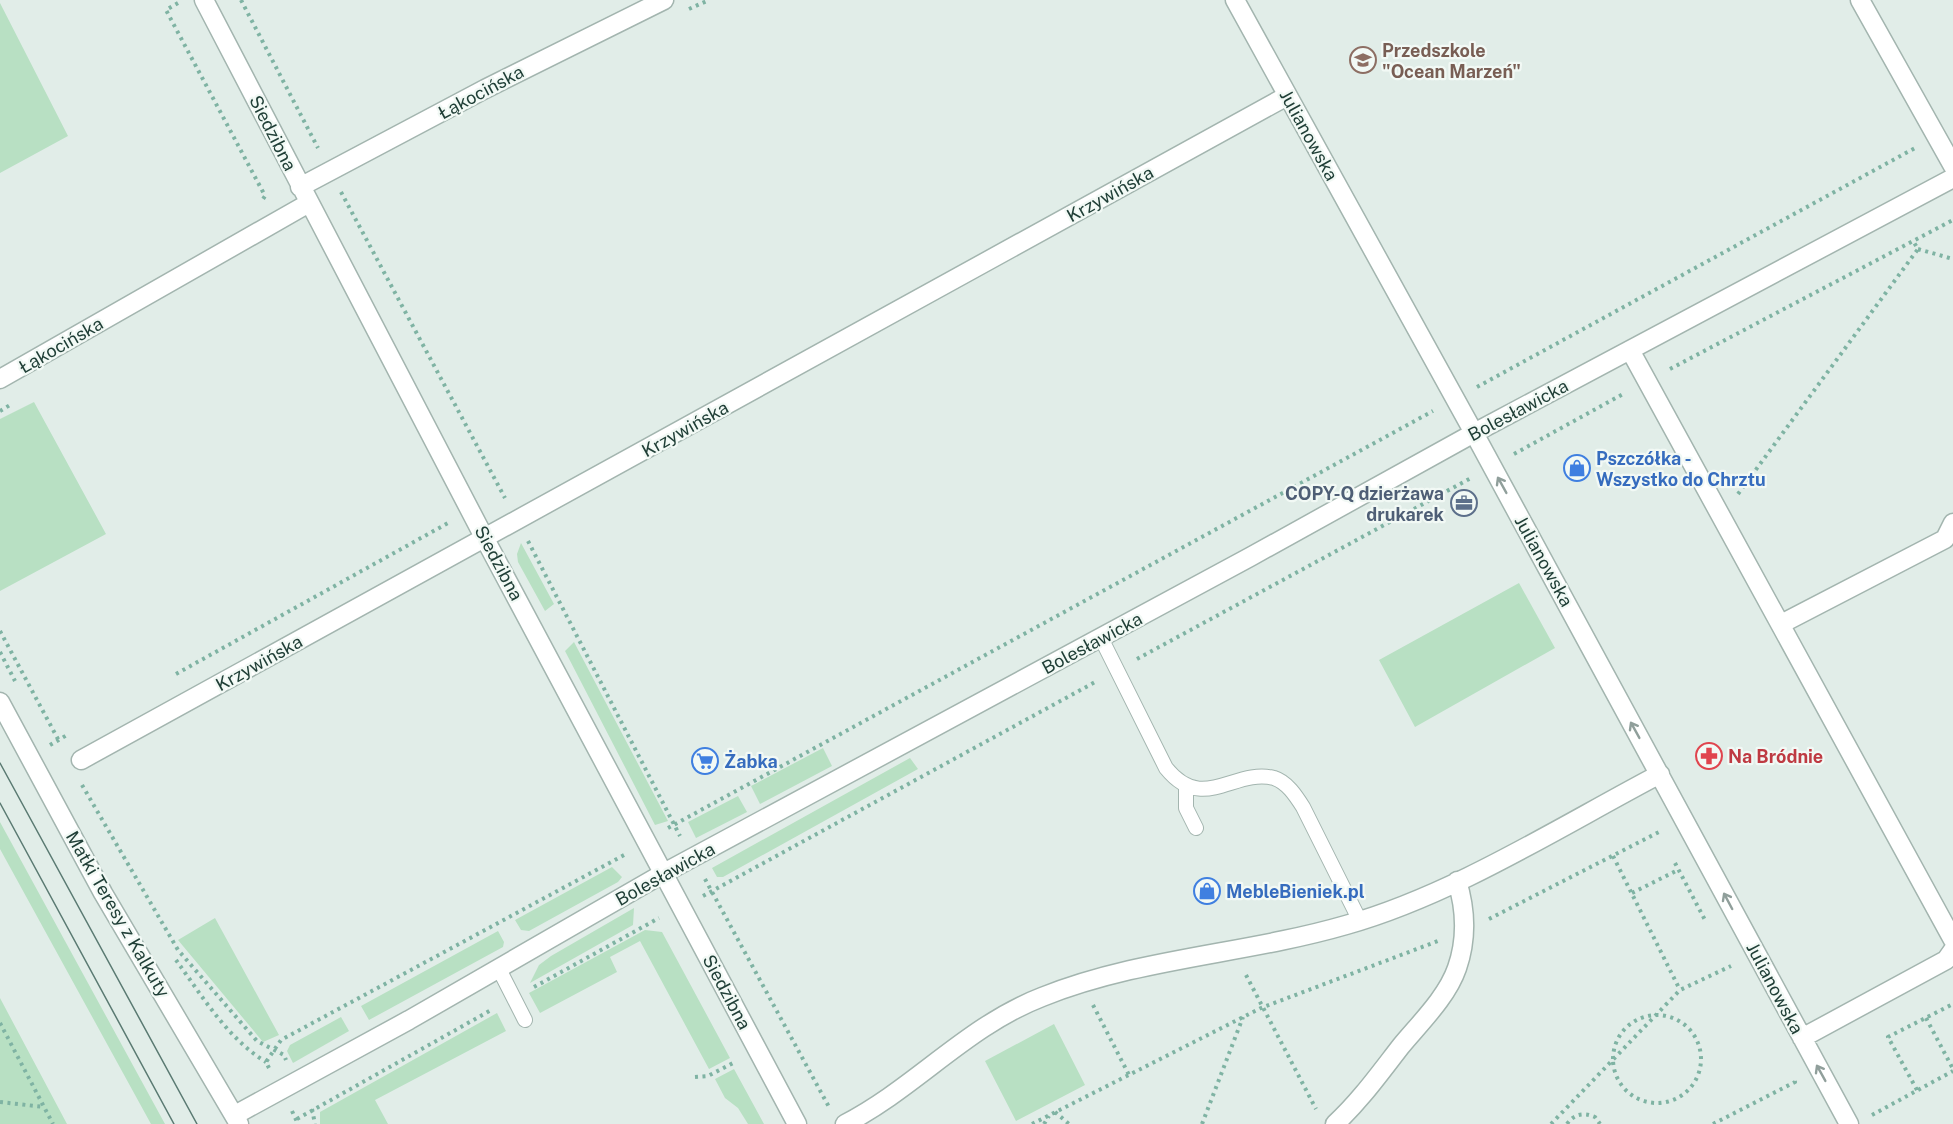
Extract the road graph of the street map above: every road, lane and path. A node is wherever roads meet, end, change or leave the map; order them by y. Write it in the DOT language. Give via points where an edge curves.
graph roads {
  1 [pos="180,0"];
  2 [pos="204,0"];
  3 [pos="241,0"];
  4 [pos="664,0"];
  5 [pos="1235,0"];
  6 [pos="1860,0"];
  7 [pos="1287,96"];
  8 [pos="1937,137"];
  9 [pos="1953,166"];
  10 [pos="330,172"];
  11 [pos="1953,178"];
  12 [pos="304,195"];
  13 [pos="262,200"];
  14 [pos="1913,241"];
  15 [pos="1918,249"];
  16 [pos="1953,259"];
  17 [pos="1630,350"];
  18 [pos="0,379"];
  19 [pos="20,399"];
  20 [pos="1456,399"];
  21 [pos="0,411"];
  22 [pos="1474,433"];
  23 [pos="1473,477"];
  24 [pos="1478,487"];
  25 [pos="1735,497"];
  26 [pos="453,518"];
  27 [pos="518,521"];
  28 [pos="1953,523"];
  29 [pos="485,539"];
  30 [pos="1781,624"];
  31 [pos="0,631"];
  32 [pos="1101,638"];
  33 [pos="0,652"];
  34 [pos="172,677"];
  35 [pos="20,690"];
  36 [pos="0,702"];
  37 [pos="69,734"];
  38 [pos="45,736"];
  39 [pos="58,740"];
  40 [pos="50,745"];
  41 [pos="63,749"];
  42 [pos="55,753"];
  43 [pos="79,768"];
  44 [pos="1660,774"];
  45 [pos="92,778"];
  46 [pos="82,784"];
  47 [pos="1186,786"];
  48 [pos="1637,786"];
  49 [pos="75,789"];
  50 [pos="674,824"];
  51 [pos="1196,828"];
  52 [pos="1659,832"];
  53 [pos="1664,841"];
  54 [pos="648,843"];
  55 [pos="1613,856"];
  56 [pos="693,858"];
  57 [pos="1673,861"];
  58 [pos="1678,870"];
  59 [pos="664,873"];
  60 [pos="1457,881"];
  61 [pos="1632,893"];
  62 [pos="1360,921"];
  63 [pos="1710,927"];
  64 [pos="1464,932"];
  65 [pos="1953,940"];
  66 [pos="1234,950"];
  67 [pos="1953,950"];
  68 [pos="1726,957"];
  69 [pos="174,958"];
  70 [pos="1731,966"];
  71 [pos="499,969"];
  72 [pos="1737,977"];
  73 [pos="1082,983"];
  74 [pos="1680,990"];
  75 [pos="1953,1004"];
  76 [pos="1261,1008"];
  77 [pos="1657,1015"];
  78 [pos="1243,1017"];
  79 [pos="1926,1018"];
  80 [pos="525,1020"];
  81 [pos="0,1023"];
  82 [pos="1803,1038"];
  83 [pos="274,1050"];
  84 [pos="1613,1058"];
  85 [pos="266,1062"];
  86 [pos="735,1062"];
  87 [pos="1953,1070"];
  88 [pos="1789,1071"];
  89 [pos="1129,1075"];
  90 [pos="695,1077"];
  91 [pos="281,1090"];
  92 [pos="1917,1090"];
  93 [pos="0,1102"];
  94 [pos="44,1107"];
  95 [pos="312,1110"];
  96 [pos="1563,1111"];
  97 [pos="1055,1112"];
  98 [pos="294,1114"];
  99 [pos="1049,1115"];
  100 [pos="1571,1118"];
  101 [pos="839,1119"];
  102 [pos="1327,1119"];
  103 [pos="237,1120"];
  104 [pos="1856,1122"];
  105 [pos="53,1124"];
  106 [pos="298,1124"];
  107 [pos="315,1124"];
  108 [pos="797,1124"];
  109 [pos="1032,1124"];
  110 [pos="1044,1124"];
  111 [pos="1069,1124"];
  112 [pos="1202,1124"];
  113 [pos="1551,1124"];
  114 [pos="1567,1124"];
  115 [pos="1600,1124"];
  116 [pos="1713,1124"];
  1 -- 13 [label="path" via="166,10 263,192"];
  2 -- 12 [label="street, Siedzibna"];
  3 -- 10 [label="path"];
  4 -- 10 [label="street, Łąkocińska"];
  5 -- 7 [label="street, Julianowska"];
  6 -- 8 [label="street"];
  7 -- 20 [label="street, Julianowska"];
  7 -- 27 [label="street, Krzywińska"];
  8 -- 9 [label="street"];
  8 -- 20 [label="path"];
  10 -- 12 [label="street, Łąkocińska"];
  10 -- 27 [label="path"];
  11 -- 17 [label="street, Bolesławicka"];
  12 -- 18 [label="street, Łąkocińska"];
  12 -- 29 [label="street, Siedzibna"];
  14 -- 15 [label="path"];
  15 -- 16 [label="path"];
  15 -- 25 [label="path"];
  17 -- 22 [label="street, Bolesławicka"];
  17 -- 30 [label="street"];
  19 -- 21 [label="path"];
  20 -- 22 [label="street, Julianowska"];
  20 -- 50 [label="path"];
  22 -- 32 [label="street, Bolesławicka"];
  44 -- 22 [label="street, Julianowska, one-way"];
  23 -- 24 [label="path"];
  26 -- 34 [label="path"];
  27 -- 29 [label="street, Krzywińska"];
  27 -- 50 [label="path"];
  28 -- 30 [label="street" via="1945,539"];
  29 -- 43 [label="street, Krzywińska"];
  29 -- 54 [label="street, Siedzibna"];
  30 -- 65 [label="street"];
  31 -- 39 [label="path"];
  32 -- 47 [label="lane" via="1166,768"];
  32 -- 56 [label="street, Bolesławicka"];
  33 -- 35 [label="path"];
  36 -- 103 [label="street, Matki Teresy z Kalkuty" via="103,893"];
  37 -- 39 [label="path"];
  38 -- 40 [label="path"];
  39 -- 40 [label="path"];
  39 -- 41 [label="path"];
  40 -- 42 [label="path"];
  43 -- 46 [label="path"];
  44 -- 48 [label="street"];
  82 -- 44 [label="street, Julianowska, one-way"];
  45 -- 46 [label="path"];
  46 -- 49 [label="path"];
  46 -- 83 [label="path" via="178,950 257,1041"];
  47 -- 51 [label="lane" via="1186,808"];
  47 -- 62 [label="lane" via="1198,789 1262,777 1284,784 1303,807"];
  48 -- 52 [label="path"];
  48 -- 60 [label="street"];
  50 -- 54 [label="path"];
  50 -- 56 [label="path"];
  52 -- 53 [label="path"];
  52 -- 55 [label="path"];
  54 -- 59 [label="street, Siedzibna"];
  54 -- 83 [label="path" via="281,1040"];
  55 -- 61 [label="path"];
  55 -- 64 [label="path"];
  56 -- 59 [label="street, Bolesławicka"];
  56 -- 101 [label="path"];
  57 -- 58 [label="path"];
  58 -- 61 [label="path"];
  58 -- 63 [label="path"];
  59 -- 71 [label="street, Bolesławicka"];
  59 -- 108 [label="street, Siedzibna"];
  60 -- 62 [label="street"];
  60 -- 64 [label="street"];
  61 -- 74 [label="path"];
  62 -- 66 [label="street"];
  64 -- 76 [label="path"];
  64 -- 102 [label="street" via="1457,969 1446,989 1354,1104"];
  66 -- 73 [label="street"];
  66 -- 76 [label="path"];
  67 -- 82 [label="street" via="1946,960"];
  68 -- 70 [label="path"];
  69 -- 85 [label="path" via="249,1052"];
  70 -- 72 [label="path"];
  70 -- 74 [label="path"];
  71 -- 80 [label="lane"];
  71 -- 91 [label="street, Bolesławicka"];
  73 -- 89 [label="path"];
  73 -- 101 [label="street" via="1040,997 996,1019 956,1045 897,1093"];
  74 -- 77 [label="path"];
  75 -- 79 [label="path"];
  76 -- 78 [label="path"];
  76 -- 102 [label="path"];
  77 -- 84 [label="path"];
  77 -- 84 [label="path" via="1632,1022 1621,1033"];
  77 -- 84 [label="path" via="1677,1018 1698,1040 1700,1071 1683,1096 1653,1104 1638,1100 1617,1078"];
  78 -- 89 [label="path"];
  78 -- 112 [label="path"];
  79 -- 87 [label="path"];
  79 -- 92 [label="path" via="1888,1037"];
  81 -- 94 [label="path"];
  104 -- 82 [label="street, Julianowska, one-way"];
  83 -- 85 [label="path"];
  84 -- 96 [label="path"];
  85 -- 91 [label="path"];
  86 -- 90 [label="path" via="708,1076"];
  87 -- 92 [label="path"];
  88 -- 116 [label="path" via="1795,1082"];
  89 -- 97 [label="path"];
  91 -- 103 [label="street, Bolesławicka"];
  92 -- 104 [label="path"];
  93 -- 94 [label="path"];
  94 -- 105 [label="path"];
  95 -- 107 [label="path"];
  96 -- 100 [label="path"];
  96 -- 113 [label="path"];
  97 -- 99 [label="path"];
  97 -- 111 [label="path"];
  98 -- 106 [label="path"];
  99 -- 109 [label="path"];
  99 -- 110 [label="path"];
  100 -- 114 [label="path"];
  100 -- 115 [label="path" via="1588,1114"];
}
